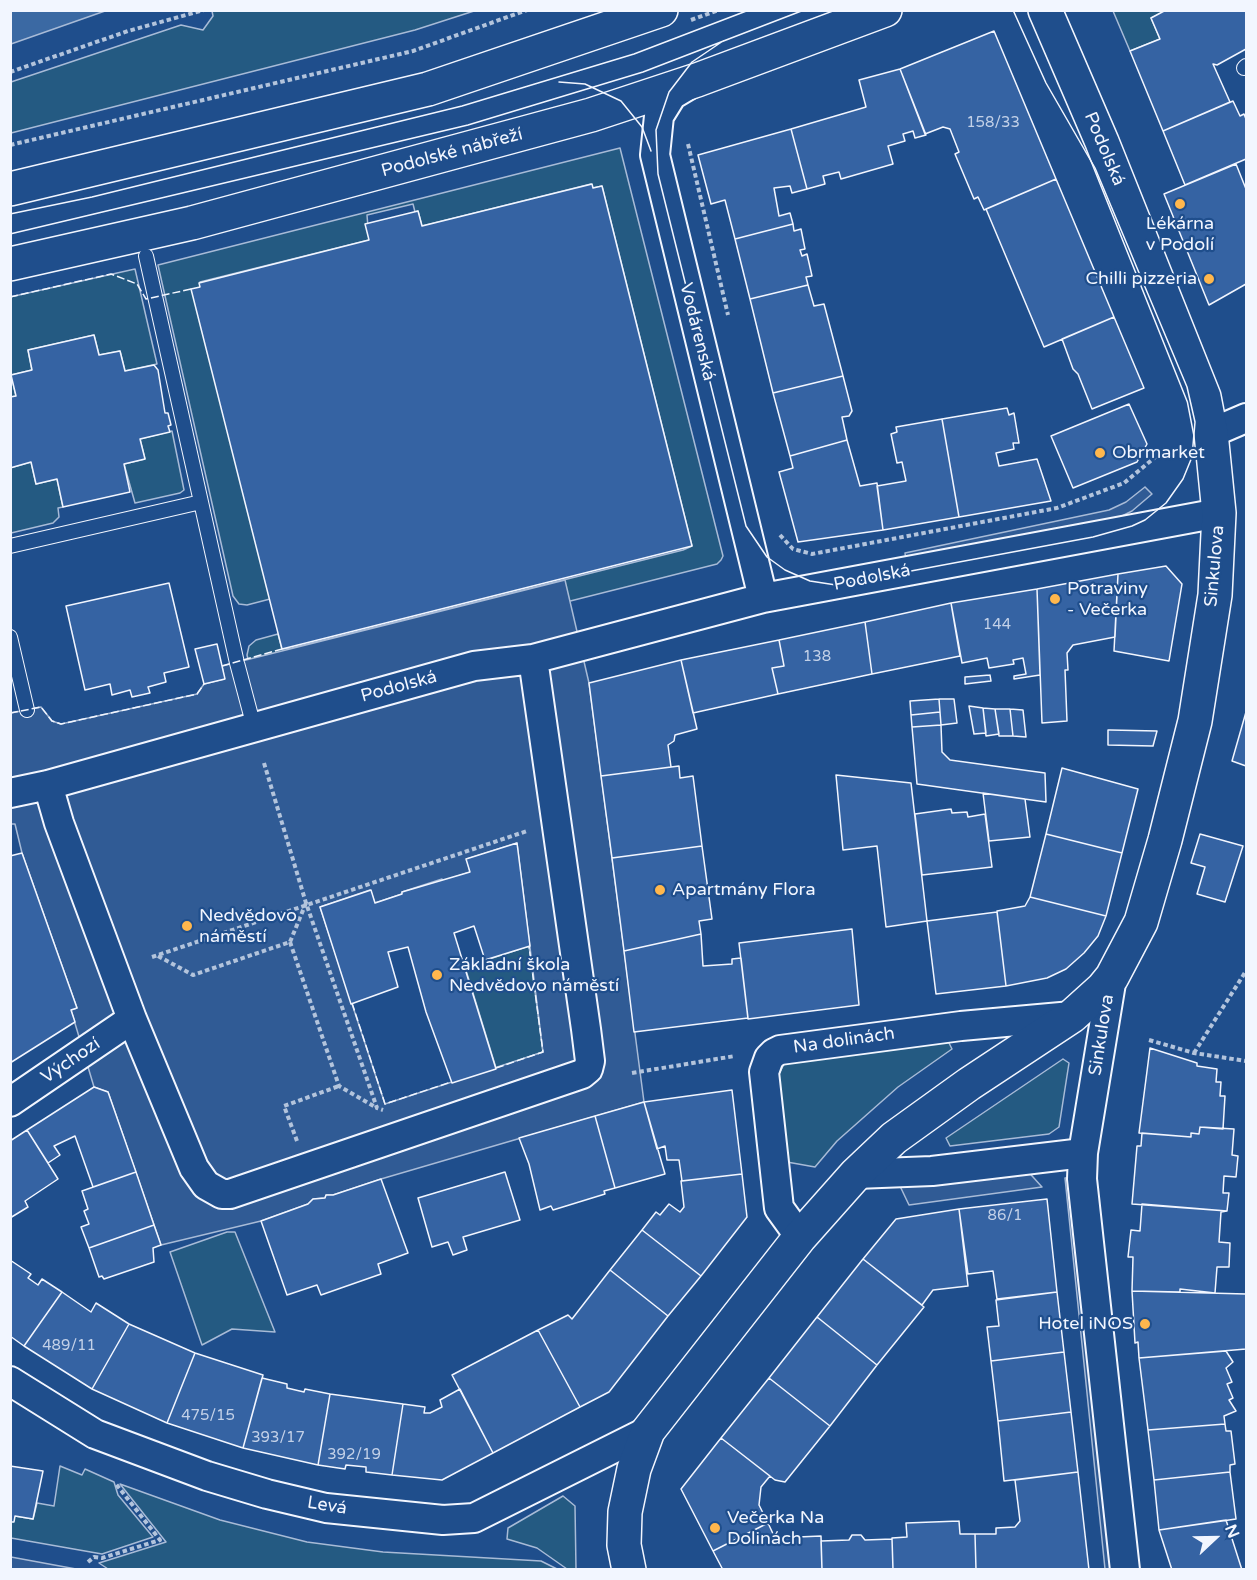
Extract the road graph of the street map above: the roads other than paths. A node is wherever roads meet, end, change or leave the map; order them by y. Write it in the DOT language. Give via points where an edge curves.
graph roads {
  1 [pos="661,10"];
  2 [pos="885,10"];
  3 [pos="1045,10"];
  4 [pos="697,80"];
  5 [pos="10,189"];
  6 [pos="146,255"];
  7 [pos="10,264"];
  8 [pos="1246,418"];
  9 [pos="1211,433"];
  10 [pos="201,502"];
  11 [pos="1219,513"];
  12 [pos="10,546"];
  13 [pos="763,598"];
  14 [pos="10,636"];
  15 [pos="533,658"];
  16 [pos="27,710"];
  17 [pos="255,727"];
  18 [pos="48,785"];
  19 [pos="10,793"];
  20 [pos="1112,976"];
  21 [pos="1072,1016"];
  22 [pos="132,1019"];
  23 [pos="10,1102"];
  24 [pos="1083,1153"];
  25 [pos="856,1174"];
  26 [pos="800,1237"];
  27 [pos="10,1381"];
  28 [pos="648,1431"];
  29 [pos="629,1569"];
  30 [pos="1125,1569"];
  1 -- 5 [label="street" via="428,89"];
  2 -- 4 [label="street, Podolské nábřeží"];
  3 -- 9 [label="street, Podolská" via="1200,386"];
  4 -- 7 [label="street, Podolské nábřeží" via="591,115 192,223"];
  4 -- 13 [label="street, Vodárenská" via="672,95 659,116 656,155"];
  6 -- 10 [label="lane"];
  8 -- 9 [label="street"];
  9 -- 11 [label="street, Podolská"];
  10 -- 12 [label="lane"];
  10 -- 17 [label="lane"];
  11 -- 13 [label="street, Podolská"];
  11 -- 20 [label="street, Sinkulova" via="1215,595 1195,721 1141,922"];
  13 -- 15 [label="street, Podolská"];
  14 -- 16 [label="lane"];
  15 -- 17 [label="street, Podolská" via="474,666"];
  15 -- 22 [label="street" via="590,1061 588,1069 571,1078 222,1194 206,1185 194,1168"];
  17 -- 18 [label="street, Podolská"];
  18 -- 19 [label="street, Podolská"];
  18 -- 22 [label="street" via="58,824"];
  20 -- 21 [label="street"];
  20 -- 24 [label="street, Sinkulova"];
  21 -- 25 [label="street" via="894,1138"];
  21 -- 26 [label="street, Na dolinách" via="961,1026 774,1053 764,1072 779,1209"];
  22 -- 23 [label="street, Výchozí"];
  24 -- 25 [label="street" via="932,1171"];
  24 -- 30 [label="street, Sinkulova" via="1082,1179"];
  25 -- 26 [label="street"];
  26 -- 28 [label="street"];
  27 -- 28 [label="street, Levá" via="95,1434 207,1476 326,1508 443,1520 474,1518"];
  28 -- 29 [label="street" via="634,1469 625,1512 624,1545"];
}
